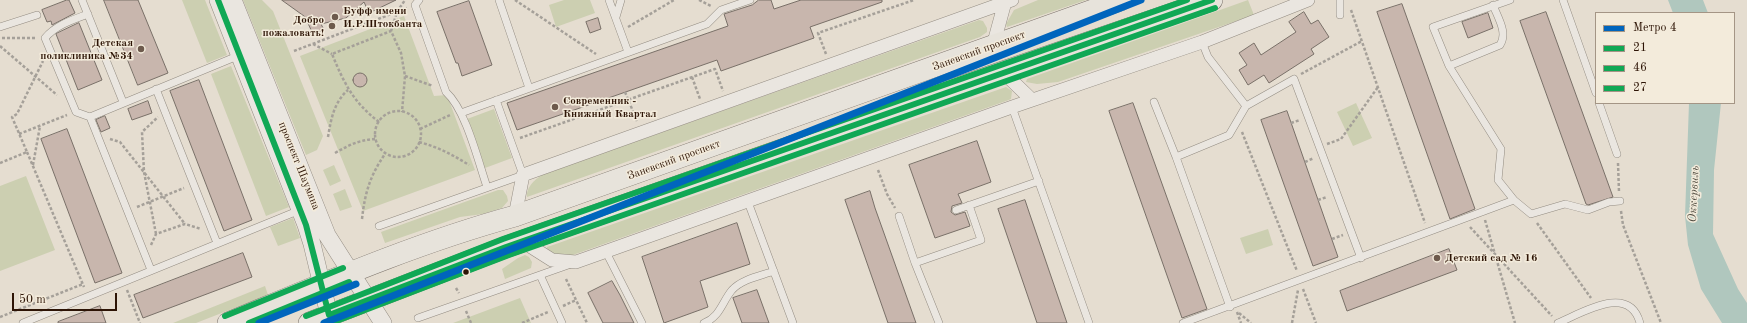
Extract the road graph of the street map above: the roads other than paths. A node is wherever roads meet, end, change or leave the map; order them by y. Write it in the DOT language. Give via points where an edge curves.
graph roads {
  1 [pos="82,0"];
  2 [pos="218,0"];
  3 [pos="233,0"];
  4 [pos="499,0"];
  5 [pos="610,0"];
  6 [pos="621,0"];
  7 [pos="750,0"];
  8 [pos="1121,0"];
  9 [pos="1212,0"];
  10 [pos="1308,0"];
  11 [pos="1340,0"];
  12 [pos="1510,0"];
  13 [pos="1563,0"];
  14 [pos="1009,1"];
  15 [pos="417,2"];
  16 [pos="1493,5"];
  17 [pos="88,14"];
  18 [pos="37,15"];
  19 [pos="1340,15"];
  20 [pos="616,17"];
  21 [pos="0,27"];
  22 [pos="1202,42"];
  23 [pos="993,46"];
  24 [pos="628,52"];
  25 [pos="240,54"];
  26 [pos="1448,66"];
  27 [pos="1003,72"];
  28 [pos="529,88"];
  29 [pos="156,89"];
  30 [pos="1595,90"];
  31 [pos="496,100"];
  32 [pos="1032,100"];
  33 [pos="123,102"];
  34 [pos="1154,102"];
  35 [pos="1600,104"];
  36 [pos="1246,106"];
  37 [pos="1012,107"];
  38 [pos="460,111"];
  39 [pos="90,117"];
  40 [pos="1617,154"];
  41 [pos="1176,157"];
  42 [pos="523,175"];
  43 [pos="1039,181"];
  44 [pos="487,188"];
  45 [pos="1514,200"];
  46 [pos="748,202"];
  47 [pos="1620,202"];
  48 [pos="969,205"];
  49 [pos="300,210"];
  50 [pos="956,210"];
  51 [pos="515,216"];
  52 [pos="899,216"];
  53 [pos="379,226"];
  54 [pos="522,241"];
  55 [pos="217,243"];
  56 [pos="606,252"];
  57 [pos="1361,258"];
  58 [pos="576,262"];
  59 [pos="915,263"];
  60 [pos="150,270"];
  61 [pos="774,271"];
  62 [pos="351,273"];
  63 [pos="540,275"];
  64 [pos="321,285"];
  65 [pos="368,299"];
  66 [pos="1230,307"];
  67 [pos="418,318"];
  68 [pos="330,319"];
  69 [pos="23,323"];
  70 [pos="228,323"];
  71 [pos="309,323"];
  72 [pos="383,323"];
  73 [pos="562,323"];
  74 [pos="642,323"];
  75 [pos="704,323"];
  76 [pos="793,323"];
  77 [pos="939,323"];
  78 [pos="1089,323"];
  79 [pos="1183,323"];
  80 [pos="1558,323"];
  81 [pos="1640,323"];
  1 -- 17 [label="lane"];
  2 -- 25 [label="street, проспект Шаумяна"];
  3 -- 62 [label="street, проспект Шаумяна" via="327,235"];
  4 -- 28 [label="lane"];
  5 -- 20 [label="lane"];
  6 -- 20 [label="lane"];
  7 -- 24 [label="lane" via="721,10 707,24"];
  8 -- 23 [label="main road, Заневский проспект"];
  9 -- 27 [label="main road"];
  10 -- 22 [label="street"];
  11 -- 19 [label="lane"];
  12 -- 16 [label="lane"];
  13 -- 30 [label="lane"];
  14 -- 23 [label="street"];
  14 -- 42 [label="street"];
  15 -- 38 [label="lane" via="445,90"];
  16 -- 26 [label="lane" via="1504,33 1500,45"];
  16 -- 26 [label="lane" via="1433,28"];
  17 -- 33 [label="lane"];
  17 -- 39 [label="lane" via="61,25 45,38 76,112"];
  18 -- 21 [label="lane"];
  20 -- 24 [label="lane"];
  22 -- 32 [label="street"];
  22 -- 36 [label="lane" via="1208,57"];
  23 -- 51 [label="main road, Заневский проспект"];
  24 -- 28 [label="lane"];
  25 -- 29 [label="lane"];
  25 -- 49 [label="street, проспект Шаумяна"];
  26 -- 45 [label="lane" via="1501,148 1498,180"];
  27 -- 32 [label="street"];
  27 -- 54 [label="main road"];
  28 -- 31 [label="lane"];
  29 -- 33 [label="lane"];
  29 -- 55 [label="lane"];
  31 -- 38 [label="lane"];
  31 -- 42 [label="lane"];
  32 -- 37 [label="street"];
  33 -- 39 [label="lane"];
  34 -- 41 [label="lane"];
  35 -- 40 [label="lane"];
  36 -- 41 [label="lane" via="1229,134"];
  36 -- 57 [label="lane" via="1294,78"];
  37 -- 43 [label="lane"];
  37 -- 46 [label="street"];
  38 -- 44 [label="lane"];
  39 -- 60 [label="lane"];
  41 -- 66 [label="lane"];
  42 -- 44 [label="lane"];
  42 -- 51 [label="street"];
  43 -- 48 [label="lane"];
  43 -- 78 [label="lane"];
  44 -- 53 [label="lane"];
  45 -- 47 [label="lane" via="1531,214 1565,204 1588,210 1609,202"];
  45 -- 57 [label="lane"];
  46 -- 56 [label="street"];
  46 -- 61 [label="lane"];
  48 -- 50 [label="lane"];
  48 -- 59 [label="lane" via="981,240"];
  49 -- 55 [label="lane"];
  49 -- 64 [label="street, проспект Шаумяна" via="312,244"];
  51 -- 62 [label="main road, Заневский проспект" via="476,227"];
  52 -- 59 [label="lane"];
  54 -- 58 [label="street" via="552,260"];
  54 -- 65 [label="main road"];
  55 -- 60 [label="lane"];
  56 -- 58 [label="street"];
  56 -- 74 [label="lane"];
  57 -- 66 [label="lane"];
  58 -- 63 [label="lane"];
  59 -- 77 [label="lane"];
  60 -- 69 [label="lane"];
  61 -- 75 [label="lane" via="741,282 719,312"];
  61 -- 76 [label="lane"];
  62 -- 64 [label="main road, Заневский проспект"];
  62 -- 65 [label="street, проспект Шаумяна"];
  63 -- 67 [label="lane"];
  63 -- 73 [label="lane"];
  64 -- 68 [label="street, проспект Шаумяна"];
  64 -- 70 [label="main road, Заневский проспект"];
  65 -- 68 [label="main road"];
  65 -- 72 [label="street, проспект Шаумяна"];
  66 -- 79 [label="lane"];
  68 -- 71 [label="main road"];
  80 -- 81 [label="lane" via="1609,302 1632,307"];
}
